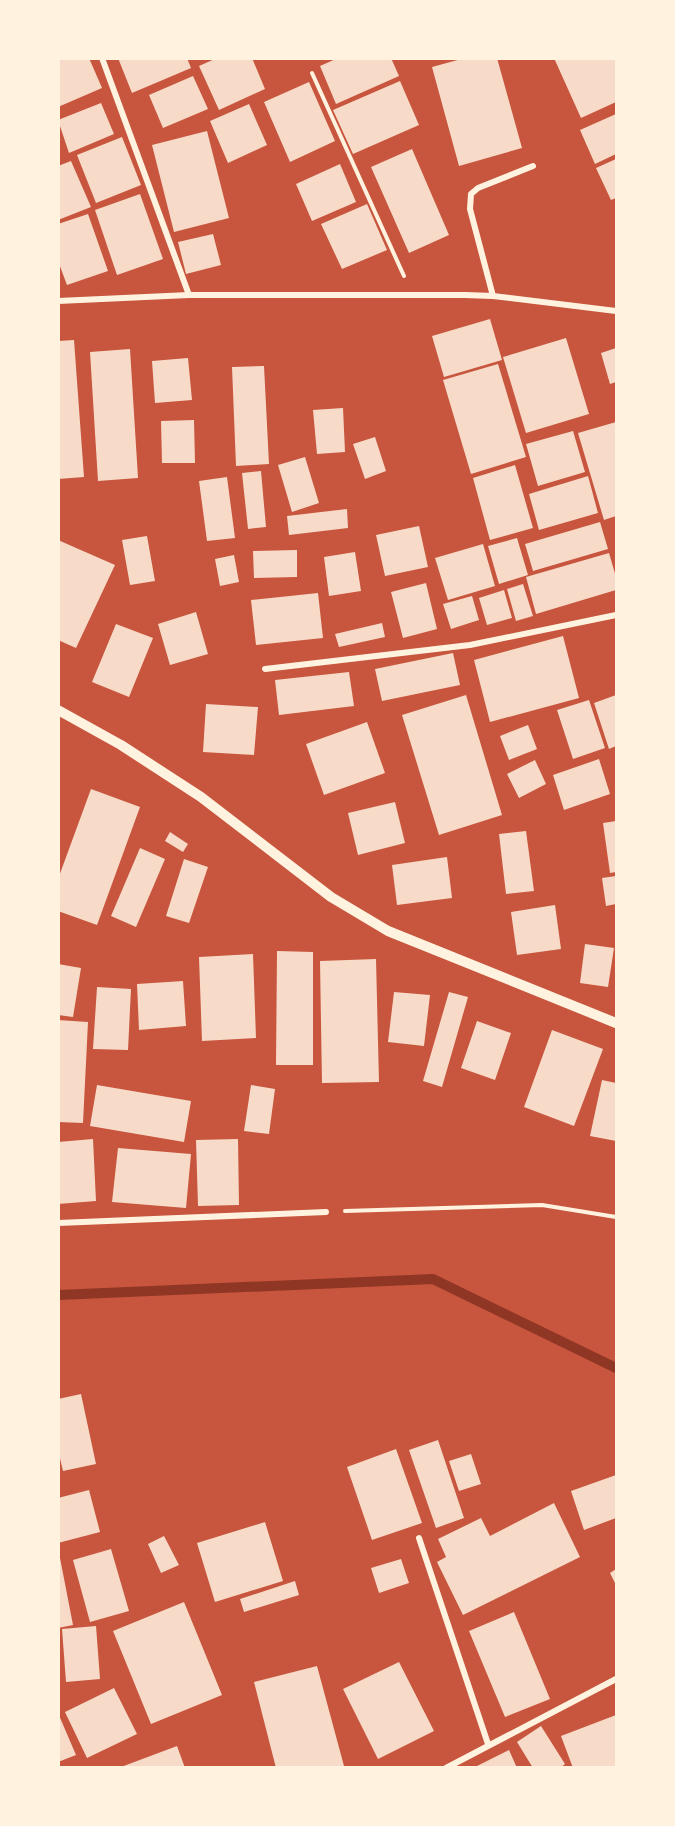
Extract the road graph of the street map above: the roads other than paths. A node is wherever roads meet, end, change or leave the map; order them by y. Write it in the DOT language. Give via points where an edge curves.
graph roads {
  1 [pos="102,58"];
  2 [pos="533,166"];
  3 [pos="189,295"];
  4 [pos="493,296"];
  5 [pos="58,301"];
  6 [pos="616,311"];
  7 [pos="616,615"];
  8 [pos="265,669"];
  9 [pos="58,710"];
  10 [pos="616,1023"];
  11 [pos="326,1212"];
  12 [pos="58,1223"];
  13 [pos="419,1538"];
  14 [pos="616,1679"];
  15 [pos="488,1744"];
  16 [pos="446,1767"];
  1 -- 3 [label="street"];
  2 -- 4 [label="street" via="471,194 470,209"];
  3 -- 4 [label="street"];
  3 -- 5 [label="street"];
  4 -- 6 [label="street"];
  7 -- 8 [label="street" via="470,645"];
  9 -- 10 [label="street" via="201,797 331,897 388,931"];
  11 -- 12 [label="street"];
  13 -- 15 [label="street"];
  14 -- 15 [label="street"];
  15 -- 16 [label="street"];
}
